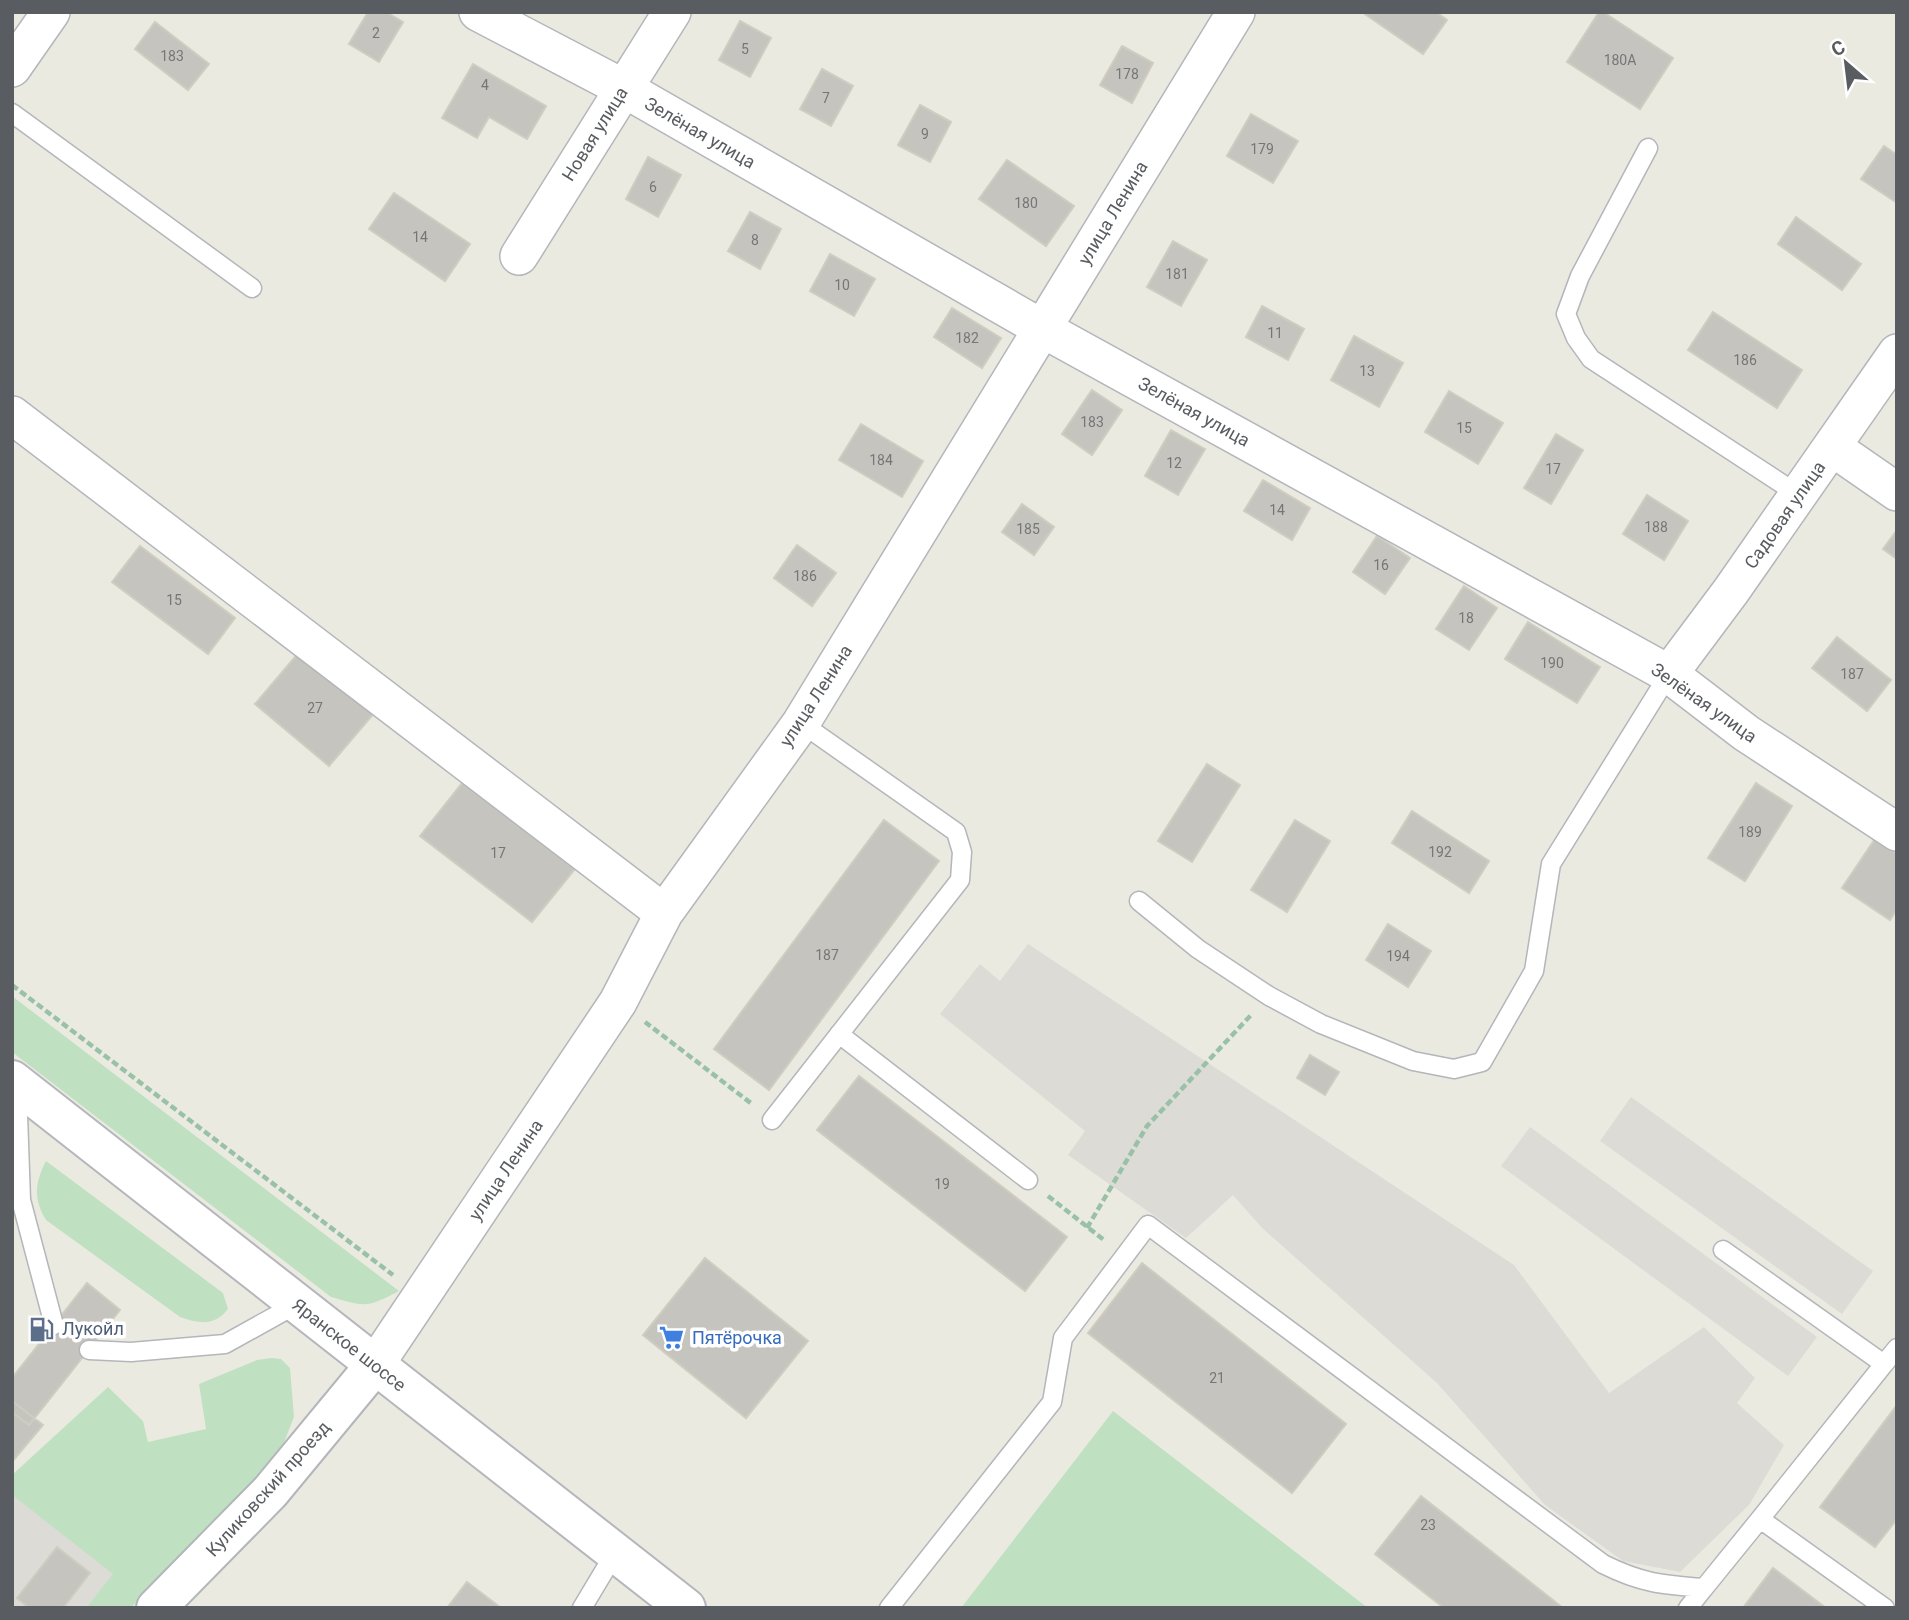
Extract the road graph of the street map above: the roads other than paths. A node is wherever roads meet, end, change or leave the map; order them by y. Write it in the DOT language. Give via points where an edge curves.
graph roads {
  1 [pos="51,12"];
  2 [pos="478,12"];
  3 [pos="671,12"];
  4 [pos="1236,12"];
  5 [pos="12,68"];
  6 [pos="623,88"];
  7 [pos="12,113"];
  8 [pos="1648,148"];
  9 [pos="519,256"];
  10 [pos="252,288"];
  11 [pos="1043,329"];
  12 [pos="1897,353"];
  13 [pos="12,415"];
  14 [pos="1832,447"];
  15 [pos="1897,492"];
  16 [pos="1799,495"];
  17 [pos="1669,674"];
  18 [pos="802,723"];
  19 [pos="1897,832"];
  20 [pos="1139,901"];
  21 [pos="664,913"];
  22 [pos="839,1034"];
  23 [pos="14,1081"];
  24 [pos="772,1120"];
  25 [pos="1028,1180"];
  26 [pos="1723,1250"];
  27 [pos="297,1304"];
  28 [pos="54,1325"];
  29 [pos="1897,1348"];
  30 [pos="89,1350"];
  31 [pos="1884,1364"];
  32 [pos="375,1365"];
  33 [pos="1760,1519"];
  34 [pos="615,1553"];
  35 [pos="1704,1588"];
  36 [pos="156,1608"];
  37 [pos="582,1608"];
  38 [pos="687,1608"];
  39 [pos="889,1608"];
  40 [pos="1688,1608"];
  41 [pos="1885,1608"];
  1 -- 5 [label="street"];
  2 -- 6 [label="street, Зелёная улица"];
  3 -- 6 [label="street, Новая улица"];
  4 -- 11 [label="street, улица Ленина"];
  6 -- 9 [label="street, Новая улица"];
  6 -- 11 [label="street, Зелёная улица"];
  7 -- 10 [label="lane"];
  8 -- 16 [label="lane" via="1580,276 1566,314 1576,338 1591,359"];
  11 -- 17 [label="street, Зелёная улица"];
  11 -- 18 [label="street, улица Ленина"];
  12 -- 14 [label="street, Садовая улица"];
  13 -- 21 [label="street"];
  14 -- 15 [label="street"];
  14 -- 16 [label="street, Садовая улица"];
  16 -- 17 [label="street, Садовая улица"];
  17 -- 19 [label="street, Зелёная улица" via="1746,733"];
  17 -- 20 [label="lane" via="1551,864 1534,971 1482,1062 1454,1069 1413,1061 1321,1024 1198,950"];
  18 -- 21 [label="street, улица Ленина"];
  18 -- 22 [label="lane" via="956,832 962,852 960,880"];
  21 -- 32 [label="street, улица Ленина" via="618,1002"];
  22 -- 24 [label="lane"];
  22 -- 25 [label="lane"];
  23 -- 27 [label="main road, Яранское шоссе"];
  23 -- 28 [label="lane" via="21,1200"];
  26 -- 31 [label="lane"];
  27 -- 30 [label="lane" via="225,1344 131,1352"];
  27 -- 32 [label="main road, Яранское шоссе"];
  29 -- 31 [label="lane"];
  31 -- 33 [label="lane"];
  32 -- 34 [label="main road, Яранское шоссе"];
  32 -- 36 [label="main road, Куликовский проезд" via="270,1492"];
  33 -- 35 [label="lane"];
  33 -- 41 [label="lane"];
  34 -- 37 [label="lane"];
  34 -- 38 [label="main road, Яранское шоссе"];
  35 -- 39 [label="lane" via="1630,1578 1603,1564 1148,1224 1063,1338 1052,1402"];
  35 -- 40 [label="lane"];
}
